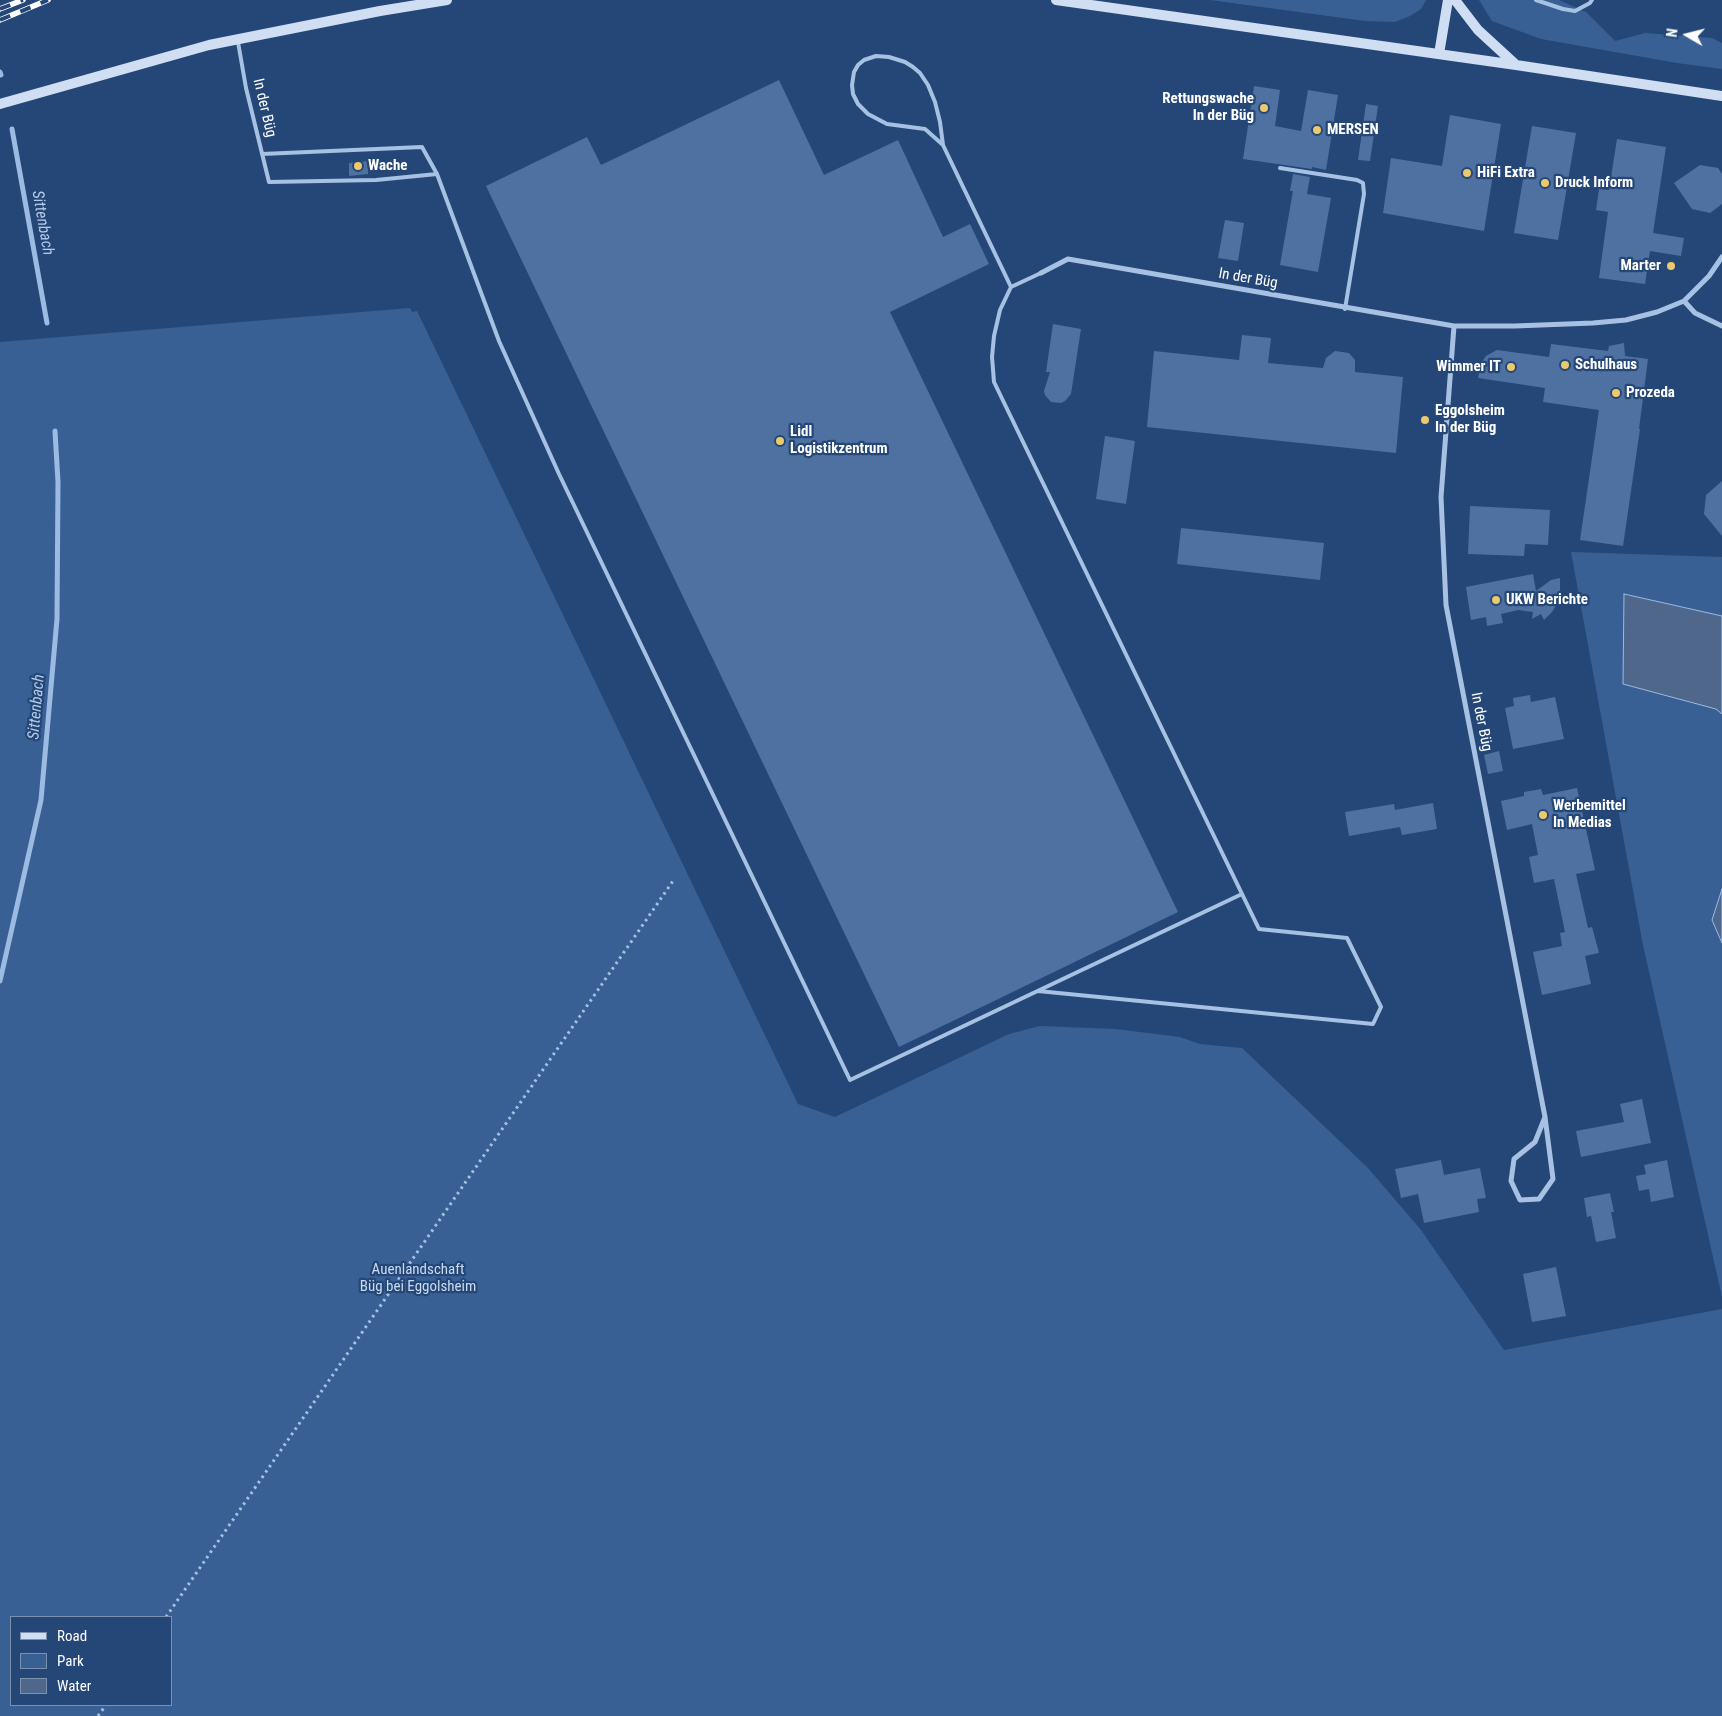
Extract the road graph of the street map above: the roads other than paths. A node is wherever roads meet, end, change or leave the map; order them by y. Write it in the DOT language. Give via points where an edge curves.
graph roads {
  1 [pos="447,0"];
  2 [pos="1056,0"];
  3 [pos="1448,0"];
  4 [pos="1455,0"];
  5 [pos="1536,0"];
  6 [pos="1592,0"];
  7 [pos="238,39"];
  8 [pos="1439,54"];
  9 [pos="1516,64"];
  10 [pos="1722,96"];
  11 [pos="0,104"];
  12 [pos="943,144"];
  13 [pos="262,154"];
  14 [pos="1280,168"];
  15 [pos="437,174"];
  16 [pos="1722,257"];
  17 [pos="1041,273"];
  18 [pos="1011,286"];
  19 [pos="1684,301"];
  20 [pos="1345,308"];
  21 [pos="1454,326"];
  22 [pos="1722,326"];
  23 [pos="1242,894"];
  24 [pos="1038,991"];
  25 [pos="1545,1117"];
  1 -- 7 [label="main road"];
  2 -- 8 [label="main road"];
  3 -- 8 [label="main road"];
  4 -- 9 [label="main road" via="1478,30"];
  5 -- 6 [label="lane" via="1575,11"];
  7 -- 11 [label="main road"];
  7 -- 13 [label="lane, In der Büg"];
  8 -- 9 [label="main road"];
  9 -- 10 [label="main road"];
  12 -- 12 [label="lane" via="925,129 887,124 868,114 853,94 854,72 858,65 876,56 889,57 905,62 920,73 935,102"];
  12 -- 18 [label="lane"];
  13 -- 15 [label="lane" via="422,147"];
  13 -- 15 [label="lane, In der Büg" via="269,182 376,180"];
  14 -- 20 [label="lane" via="1363,183 1364,194"];
  15 -- 24 [label="lane" via="499,341 559,474 850,1080"];
  16 -- 19 [label="street, In der Büg" via="1709,276"];
  17 -- 18 [label="lane"];
  17 -- 20 [label="street, In der Büg" via="1068,259"];
  18 -- 23 [label="lane" via="1000,310 994,336 994,382"];
  19 -- 21 [label="street, In der Büg" via="1626,320"];
  19 -- 22 [label="street" via="1695,313"];
  20 -- 21 [label="street, In der Büg"];
  21 -- 25 [label="street, In der Büg" via="1441,497 1446,605"];
  23 -- 24 [label="lane"];
  23 -- 24 [label="lane" via="1259,928 1347,938 1381,1007 1373,1024"];
  25 -- 25 [label="street, In der Büg" via="1553,1179 1540,1199 1520,1200 1511,1180 1514,1159 1536,1142"];
}
